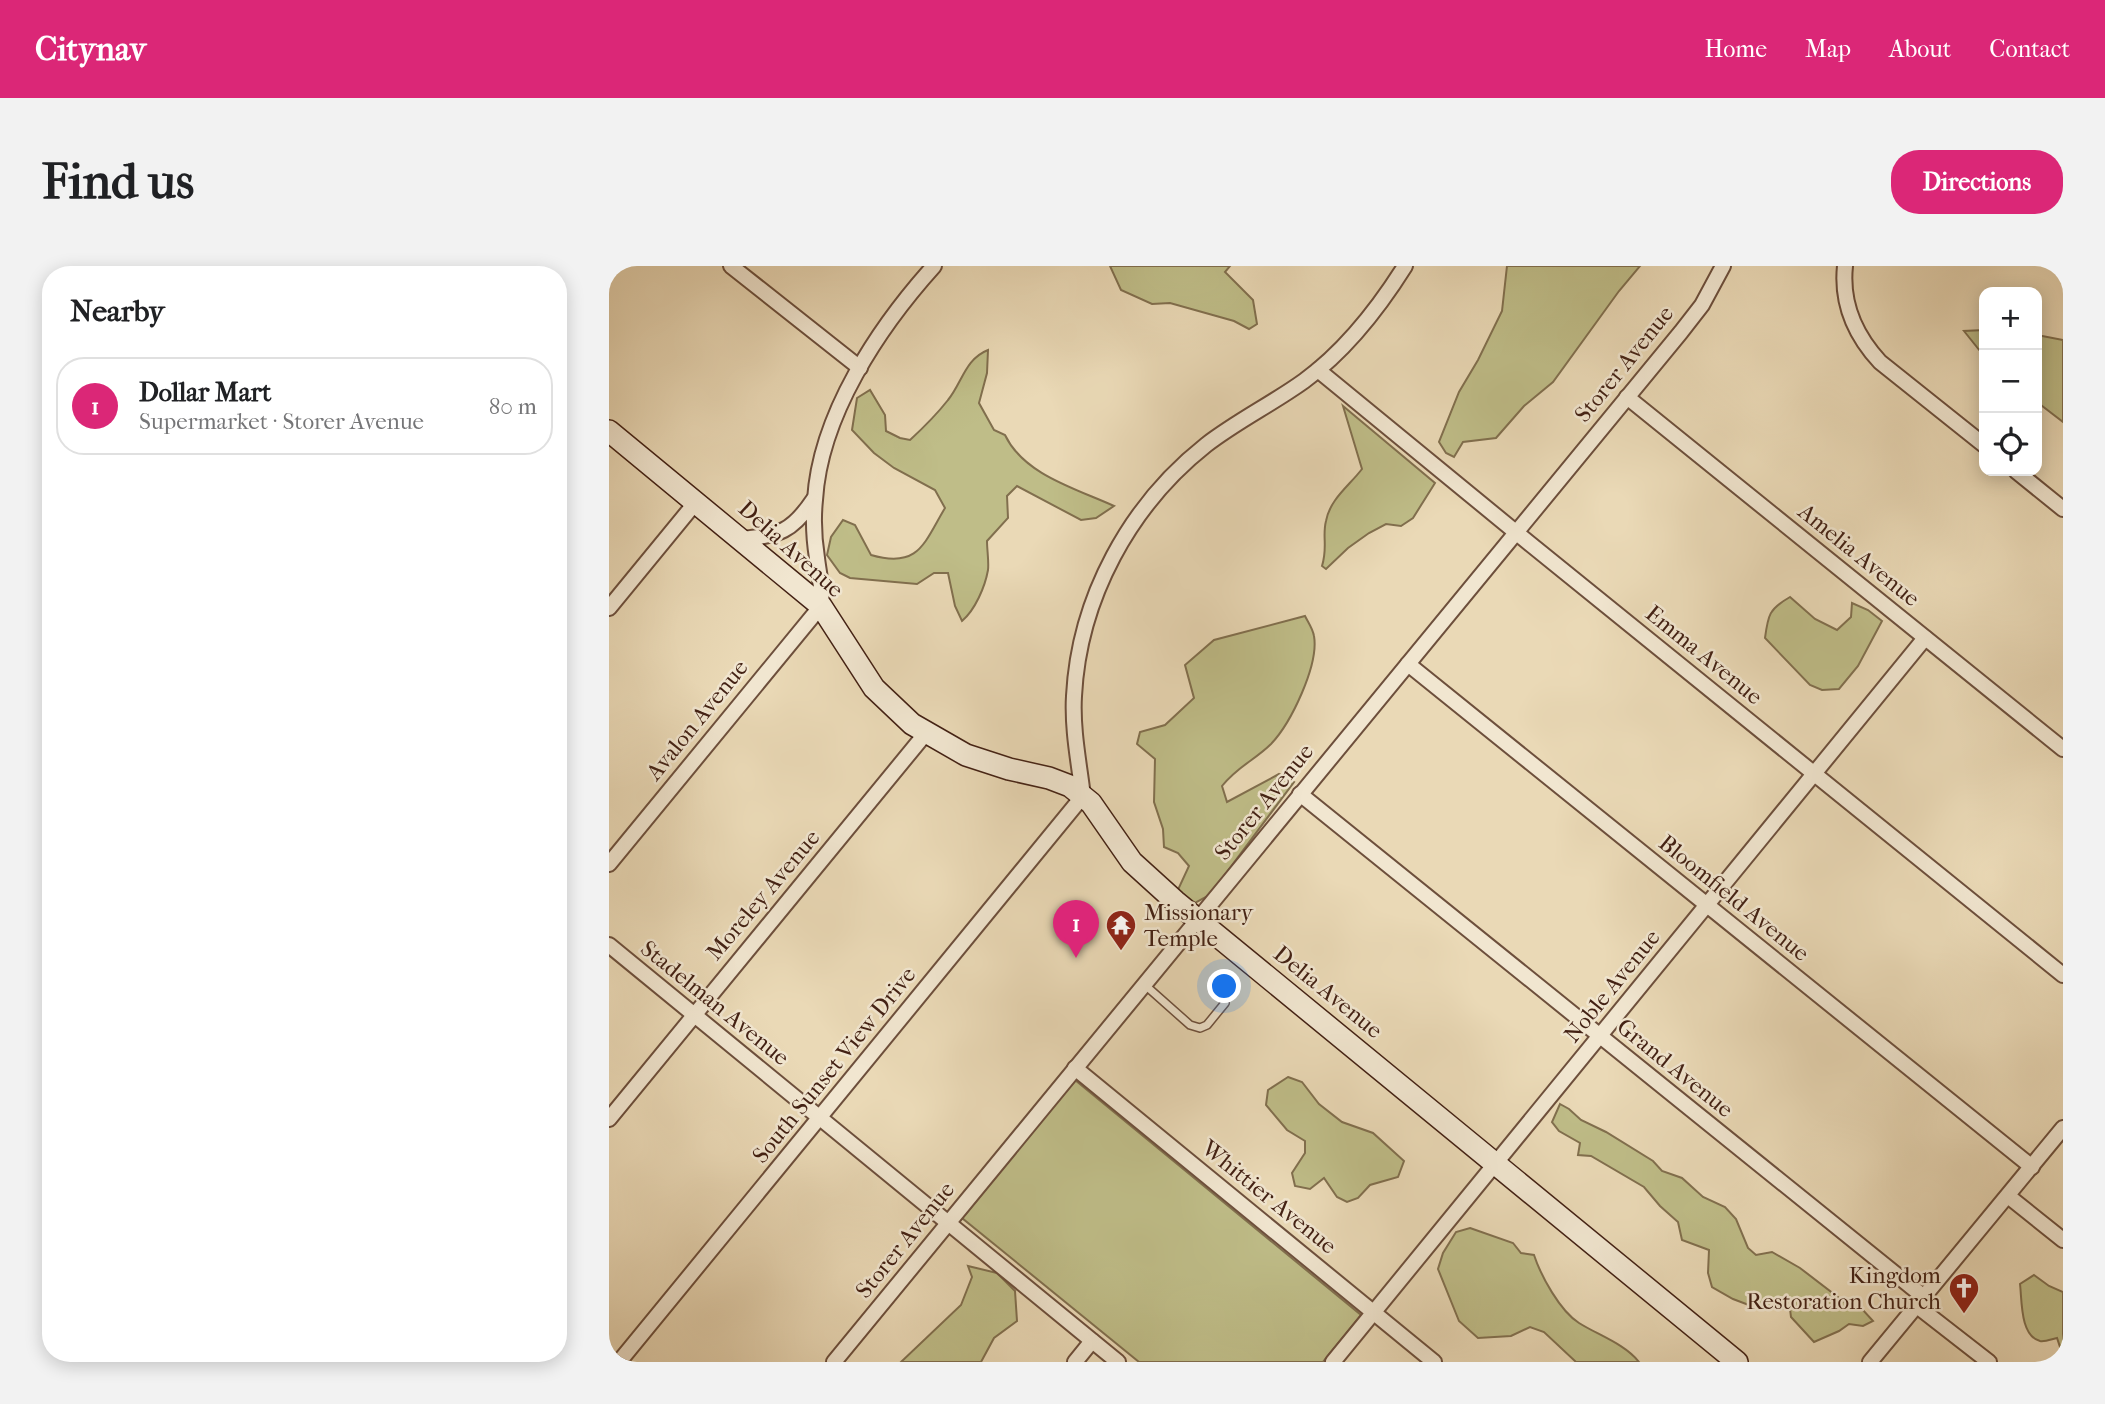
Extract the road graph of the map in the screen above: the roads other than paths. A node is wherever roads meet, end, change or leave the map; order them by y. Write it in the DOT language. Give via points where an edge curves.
graph roads {
  1 [pos="731,266"];
  2 [pos="934,266"];
  3 [pos="1405,266"];
  4 [pos="1723,266"];
  5 [pos="1845,266"];
  6 [pos="860,368"];
  7 [pos="1318,370"];
  8 [pos="1627,397"];
  9 [pos="609,431"];
  10 [pos="1979,441"];
  11 [pos="2022,476"];
  12 [pos="815,498"];
  13 [pos="696,502"];
  14 [pos="2063,509"];
  15 [pos="1516,532"];
  16 [pos="741,539"];
  17 [pos="821,606"];
  18 [pos="609,608"];
  19 [pos="1925,638"];
  20 [pos="1408,664"];
  21 [pos="926,733"];
  22 [pos="2063,749"];
  23 [pos="1815,774"];
  24 [pos="1300,794"];
  25 [pos="1083,796"];
  26 [pos="609,864"];
  27 [pos="1707,905"];
  28 [pos="1198,919"];
  29 [pos="609,945"];
  30 [pos="2063,975"];
  31 [pos="1144,985"];
  32 [pos="1225,1003"];
  33 [pos="694,1015"];
  34 [pos="1599,1037"];
  35 [pos="1075,1068"];
  36 [pos="820,1118"];
  37 [pos="609,1119"];
  38 [pos="2063,1128"];
  39 [pos="1496,1164"];
  40 [pos="2032,1167"];
  41 [pos="2008,1196"];
  42 [pos="949,1223"];
  43 [pos="2063,1240"];
  44 [pos="1921,1301"];
  45 [pos="1373,1313"];
  46 [pos="1092,1341"];
  47 [pos="619,1362"];
  48 [pos="834,1362"];
  49 [pos="1075,1362"];
  50 [pos="1118,1362"];
  51 [pos="1333,1362"];
  52 [pos="1434,1362"];
  53 [pos="1737,1362"];
  54 [pos="1870,1362"];
  55 [pos="1989,1362"];
  1 -- 6 [label="street"];
  2 -- 6 [label="street"];
  3 -- 7 [label="street" via="1365,323"];
  4 -- 8 [label="street, Storer Avenue" via="1702,305"];
  5 -- 10 [label="street" via="1849,311 1869,349"];
  6 -- 12 [label="street" via="823,453"];
  7 -- 15 [label="street, Emma Avenue"];
  7 -- 25 [label="street" via="1228,429 1179,468 1115,552 1087,618 1076,670 1074,716"];
  8 -- 15 [label="street, Storer Avenue"];
  8 -- 19 [label="street, Amelia Avenue"];
  9 -- 13 [label="street, Delia Avenue"];
  11 -- 14 [label="street"];
  12 -- 16 [label="street" via="782,533"];
  12 -- 17 [label="street"];
  13 -- 16 [label="street, Delia Avenue"];
  13 -- 18 [label="street"];
  15 -- 20 [label="street, Storer Avenue"];
  15 -- 23 [label="street, Emma Avenue"];
  16 -- 17 [label="street, Delia Avenue"];
  17 -- 21 [label="street, Delia Avenue" via="874,688"];
  17 -- 26 [label="street, Avalon Avenue"];
  19 -- 22 [label="street, Amelia Avenue"];
  19 -- 23 [label="street, Noble Avenue"];
  20 -- 24 [label="street, Storer Avenue"];
  20 -- 27 [label="street, Bloomfield Avenue"];
  21 -- 25 [label="street, Delia Avenue" via="966,755 1049,778"];
  21 -- 33 [label="street, Moreley Avenue"];
  23 -- 27 [label="street, Noble Avenue"];
  23 -- 30 [label="street, Emma Avenue"];
  24 -- 28 [label="street, Storer Avenue"];
  24 -- 34 [label="street, Grand Avenue"];
  25 -- 28 [label="street, Delia Avenue" via="1132,862"];
  25 -- 36 [label="street, South Sunset View Drive"];
  27 -- 34 [label="street, Noble Avenue"];
  27 -- 40 [label="street, Bloomfield Avenue"];
  28 -- 31 [label="street, Storer Avenue"];
  28 -- 39 [label="street, Delia Avenue"];
  29 -- 33 [label="street, Stadelman Avenue"];
  31 -- 32 [label="lane" via="1190,1025 1200,1028"];
  31 -- 35 [label="street, Storer Avenue"];
  33 -- 36 [label="street, Stadelman Avenue"];
  33 -- 37 [label="street, Moreley Avenue"];
  34 -- 39 [label="street, Noble Avenue"];
  34 -- 44 [label="street, Grand Avenue"];
  35 -- 42 [label="street, Storer Avenue"];
  35 -- 45 [label="street, Whittier Avenue"];
  36 -- 42 [label="street, Stadelman Avenue"];
  36 -- 47 [label="street, South Sunset View Drive"];
  38 -- 40 [label="street"];
  39 -- 45 [label="street, Noble Avenue"];
  39 -- 53 [label="street, Delia Avenue"];
  40 -- 41 [label="street"];
  41 -- 43 [label="street"];
  41 -- 44 [label="street"];
  42 -- 46 [label="street, Stadelman Avenue"];
  42 -- 48 [label="street, Storer Avenue"];
  44 -- 54 [label="street"];
  44 -- 55 [label="street, Grand Avenue"];
  45 -- 51 [label="street, Noble Avenue"];
  45 -- 52 [label="street, Whittier Avenue"];
  46 -- 49 [label="street"];
  46 -- 50 [label="street, Stadelman Avenue"];
}
